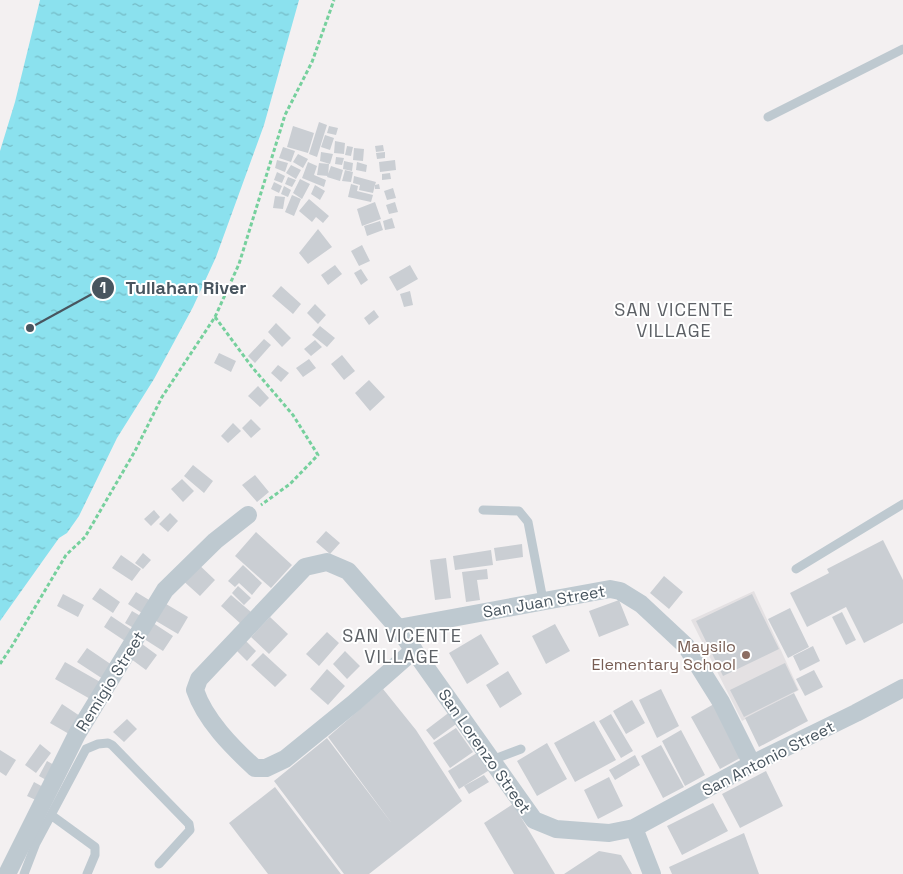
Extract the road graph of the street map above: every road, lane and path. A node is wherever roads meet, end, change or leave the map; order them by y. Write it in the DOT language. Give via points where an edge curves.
graph roads {
  1 [pos="334,0"];
  2 [pos="903,48"];
  3 [pos="768,117"];
  4 [pos="215,317"];
  5 [pos="903,504"];
  6 [pos="483,510"];
  7 [pos="248,515"];
  8 [pos="796,570"];
  9 [pos="543,600"];
  10 [pos="398,628"];
  11 [pos="414,650"];
  12 [pos="0,664"];
  13 [pos="903,688"];
  14 [pos="521,749"];
  15 [pos="492,760"];
  16 [pos="752,764"];
  17 [pos="52,815"];
  18 [pos="634,828"];
  19 [pos="159,864"];
  20 [pos="7,874"];
  21 [pos="24,874"];
  22 [pos="87,874"];
  23 [pos="652,874"];
  1 -- 4 [label="path" via="312,62 285,115 239,264"];
  2 -- 3 [label="lane"];
  4 -- 7 [label="path" via="293,415 318,455 290,484"];
  4 -- 12 [label="path" via="162,397 85,537 66,555"];
  5 -- 8 [label="lane"];
  6 -- 9 [label="lane" via="519,511 528,522"];
  7 -- 20 [label="street, Remigio Street" via="215,541 164,590 77,734"];
  9 -- 10 [label="street, San Juan Street"];
  9 -- 16 [label="street, San Juan Street" via="610,589 620,591 641,604 686,646 721,702"];
  10 -- 11 [label="street, San Lorenzo Street"];
  10 -- 11 [label="street, San Lorenzo Street" via="348,571 327,562 305,567 199,679 196,690 207,714 237,751 255,768 266,768 285,759"];
  11 -- 15 [label="street, San Lorenzo Street"];
  13 -- 16 [label="street, San Antonio Street"];
  14 -- 15 [label="lane"];
  15 -- 18 [label="street, San Lorenzo Street" via="534,820 556,829 608,832"];
  16 -- 18 [label="street, San Antonio Street"];
  17 -- 19 [label="lane" via="86,749 108,743 189,824 190,830"];
  17 -- 21 [label="lane"];
  17 -- 22 [label="lane" via="95,847"];
  18 -- 23 [label="street"];
}
